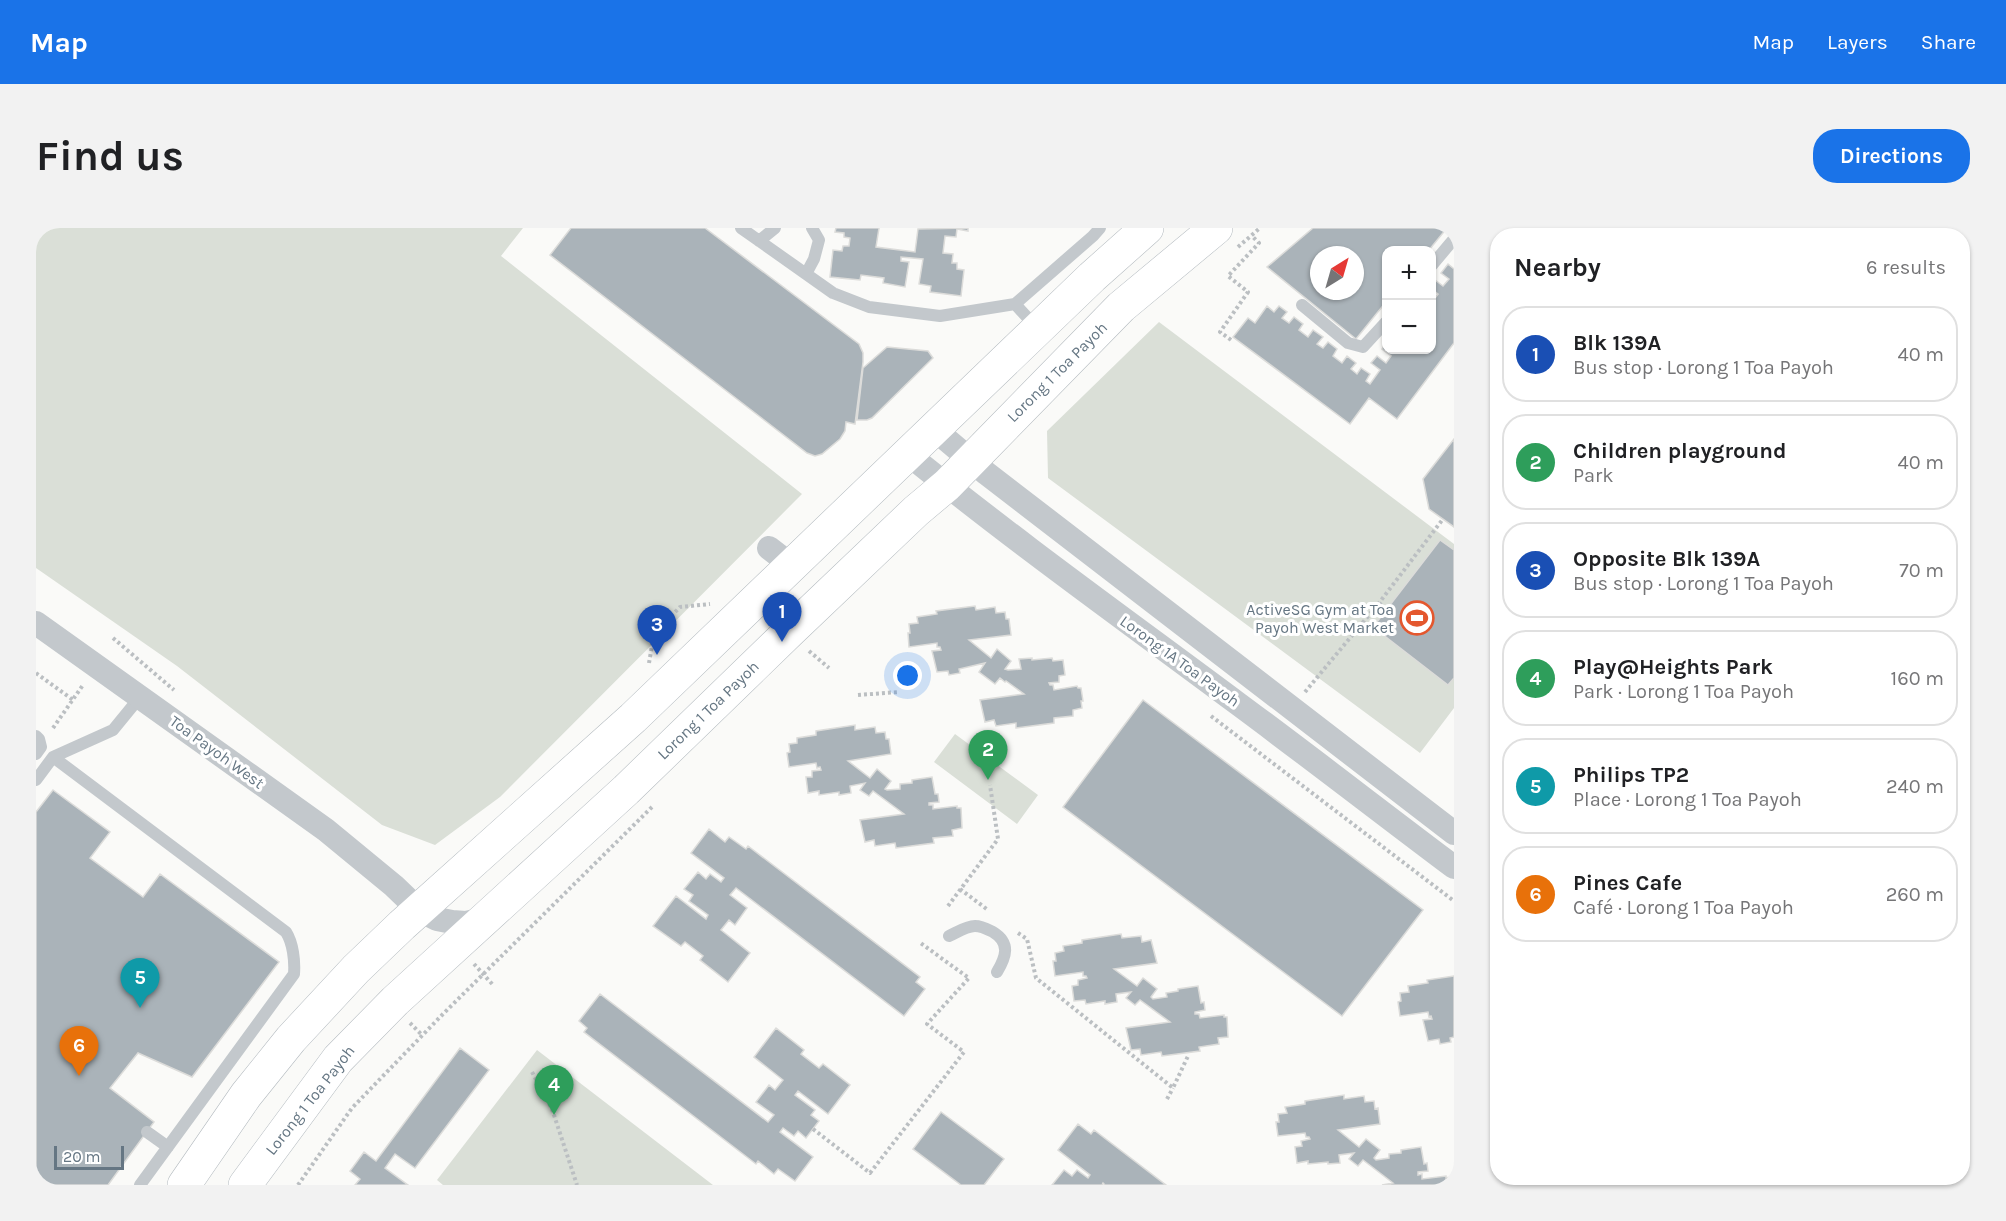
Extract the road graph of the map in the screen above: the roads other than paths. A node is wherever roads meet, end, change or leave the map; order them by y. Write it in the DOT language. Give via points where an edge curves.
graph roads {
  1 [pos="741,228"];
  2 [pos="775,228"];
  3 [pos="812,228"];
  4 [pos="1100,228"];
  5 [pos="1147,228"];
  6 [pos="1454,238"];
  7 [pos="1225,239"];
  8 [pos="759,241"];
  9 [pos="1436,259"];
  10 [pos="806,274"];
  11 [pos="1015,304"];
  12 [pos="1302,305"];
  13 [pos="1382,326"];
  14 [pos="1038,329"];
  15 [pos="934,429"];
  16 [pos="908,454"];
  17 [pos="970,461"];
  18 [pos="947,485"];
  19 [pos="36,623"];
  20 [pos="140,697"];
  21 [pos="36,735"];
  22 [pos="36,754"];
  23 [pos="53,757"];
  24 [pos="36,780"];
  25 [pos="1454,833"];
  26 [pos="1454,867"];
  27 [pos="394,886"];
  28 [pos="445,887"];
  29 [pos="419,910"];
  30 [pos="485,918"];
  31 [pos="949,936"];
  32 [pos="356,969"];
  33 [pos="997,972"];
  34 [pos="395,1001"];
  35 [pos="147,1132"];
  36 [pos="168,1147"];
  37 [pos="140,1185"];
  38 [pos="184,1185"];
  39 [pos="245,1185"];
  1 -- 8 [label="lane"];
  2 -- 8 [label="lane"];
  3 -- 10 [label="lane" via="819,240"];
  4 -- 11 [label="lane"];
  5 -- 14 [label="main road"];
  6 -- 9 [label="lane"];
  7 -- 17 [label="main road, Lorong 1 Toa Payoh" via="1121,307"];
  8 -- 10 [label="lane"];
  10 -- 11 [label="lane" via="833,292 869,307 940,316"];
  11 -- 14 [label="lane"];
  12 -- 13 [label="lane" via="1348,343 1363,347"];
  14 -- 15 [label="main road"];
  15 -- 16 [label="main road"];
  15 -- 17 [label="street, Lorong 1A Toa Payoh"];
  16 -- 18 [label="street, Lorong 1A Toa Payoh"];
  16 -- 28 [label="main road" via="780,557 633,718"];
  17 -- 18 [label="main road, Lorong 1 Toa Payoh"];
  17 -- 25 [label="street, Lorong 1A Toa Payoh"];
  18 -- 26 [label="street, Lorong 1A Toa Payoh"];
  18 -- 30 [label="main road, Lorong 1 Toa Payoh" via="626,790"];
  19 -- 20 [label="street, Toa Payoh West"];
  20 -- 23 [label="lane" via="113,730"];
  20 -- 27 [label="street, Toa Payoh West" via="326,830"];
  21 -- 22 [label="lane" via="41,747"];
  23 -- 24 [label="lane"];
  23 -- 36 [label="lane" via="290,938 294,974"];
  27 -- 28 [label="street" via="414,891"];
  27 -- 29 [label="street, Toa Payoh West"];
  28 -- 29 [label="main road"];
  29 -- 30 [label="street, Toa Payoh West" via="452,922"];
  29 -- 32 [label="main road"];
  30 -- 34 [label="main road, Lorong 1 Toa Payoh"];
  31 -- 33 [label="lane" via="975,926 1000,937 1006,956"];
  32 -- 34 [label="main road" via="383,974 391,984"];
  32 -- 38 [label="main road" via="246,1095"];
  34 -- 39 [label="main road, Lorong 1 Toa Payoh" via="339,1059"];
  35 -- 36 [label="lane"];
  36 -- 37 [label="lane"];
}
